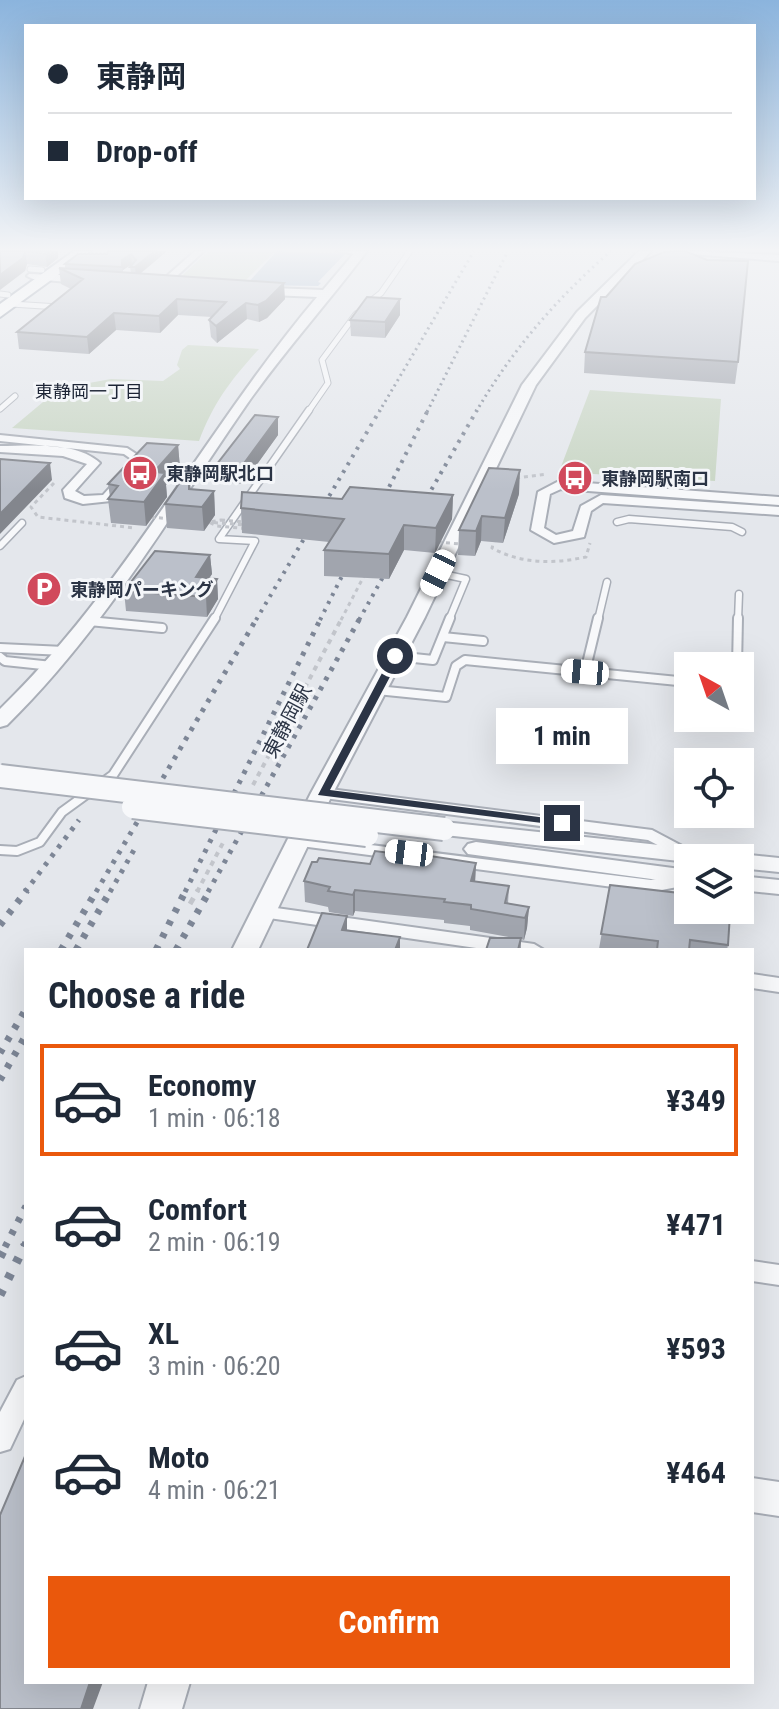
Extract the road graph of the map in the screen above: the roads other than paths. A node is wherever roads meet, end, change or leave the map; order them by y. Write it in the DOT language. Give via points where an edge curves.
graph roads {
  1 [pos="297,331"];
  2 [pos="343,331"];
  3 [pos="569,331"];
  4 [pos="15,396"];
  5 [pos="0,409"];
  6 [pos="0,438"];
  7 [pos="0,449"];
  8 [pos="127,451"];
  9 [pos="91,459"];
  10 [pos="779,501"];
  11 [pos="779,511"];
  12 [pos="617,522"];
  13 [pos="22,523"];
  14 [pos="742,532"];
  15 [pos="0,546"];
  16 [pos="438,573"];
  17 [pos="607,582"];
  18 [pos="739,594"];
  19 [pos="89,621"];
  20 [pos="162,628"];
  21 [pos="443,637"];
  22 [pos="483,641"];
  23 [pos="0,648"];
  24 [pos="64,651"];
  25 [pos="737,652"];
  26 [pos="395,656"];
  27 [pos="0,657"];
  28 [pos="52,666"];
  29 [pos="585,672"];
  30 [pos="674,681"];
  31 [pos="377,690"];
  32 [pos="0,721"];
  33 [pos="0,776"];
  34 [pos="0,791"];
  35 [pos="322,793"];
  36 [pos="442,837"];
  37 [pos="299,841"];
  38 [pos="0,850"];
  39 [pos="674,851"];
  40 [pos="754,862"];
  41 [pos="674,864"];
  42 [pos="779,865"];
  43 [pos="674,876"];
  44 [pos="754,884"];
  45 [pos="779,887"];
  46 [pos="262,912"];
  47 [pos="431,943"];
  48 [pos="246,948"];
  49 [pos="505,948"];
  50 [pos="754,981"];
  51 [pos="779,985"];
  52 [pos="754,1271"];
  53 [pos="779,1275"];
  54 [pos="24,1392"];
  55 [pos="0,1440"];
  56 [pos="754,1495"];
  57 [pos="779,1499"];
  58 [pos="168,1684"];
  59 [pos="161,1709"];
  1 -- 19 [label="street"];
  2 -- 38 [label="lane" via="322,360 328,383 219,539 255,541 215,618 127,756 113,775 62,812 40,842 17,851"];
  3 -- 16 [label="street" via="529,385"];
  4 -- 5 [label="lane"];
  6 -- 8 [label="street"];
  7 -- 9 [label="street"];
  8 -- 9 [label="street"];
  8 -- 9 [label="street" via="141,461 114,493 96,500 69,495 94,463"];
  10 -- 11 [label="street" via="559,485 544,492 537,530 554,539 579,534 585,509 601,499"];
  12 -- 14 [label="lane" via="660,521"];
  13 -- 15 [label="lane"];
  16 -- 21 [label="lane" via="466,579"];
  16 -- 26 [label="street"];
  17 -- 29 [label="lane"];
  18 -- 25 [label="lane"];
  19 -- 20 [label="lane"];
  19 -- 24 [label="street"];
  21 -- 22 [label="lane"];
  21 -- 26 [label="lane" via="433,660"];
  23 -- 24 [label="lane"];
  24 -- 28 [label="street"];
  26 -- 31 [label="street"];
  27 -- 28 [label="lane"];
  28 -- 32 [label="street"];
  29 -- 30 [label="lane"];
  29 -- 31 [label="lane" via="465,660 456,666 446,697"];
  31 -- 35 [label="street"];
  33 -- 36 [label="street, bridge" via="273,806"];
  34 -- 36 [label="street, bridge"];
  35 -- 37 [label="street"];
  35 -- 39 [label="street" via="652,835"];
  36 -- 41 [label="street"];
  37 -- 43 [label="street" via="651,886"];
  37 -- 46 [label="street"];
  40 -- 42 [label="street"];
  44 -- 45 [label="street"];
  46 -- 47 [label="street"];
  46 -- 48 [label="street"];
  47 -- 49 [label="street"];
  50 -- 51 [label="street"];
  52 -- 53 [label="street"];
  54 -- 55 [label="street"];
  56 -- 57 [label="street"];
  58 -- 59 [label="street"];
}
